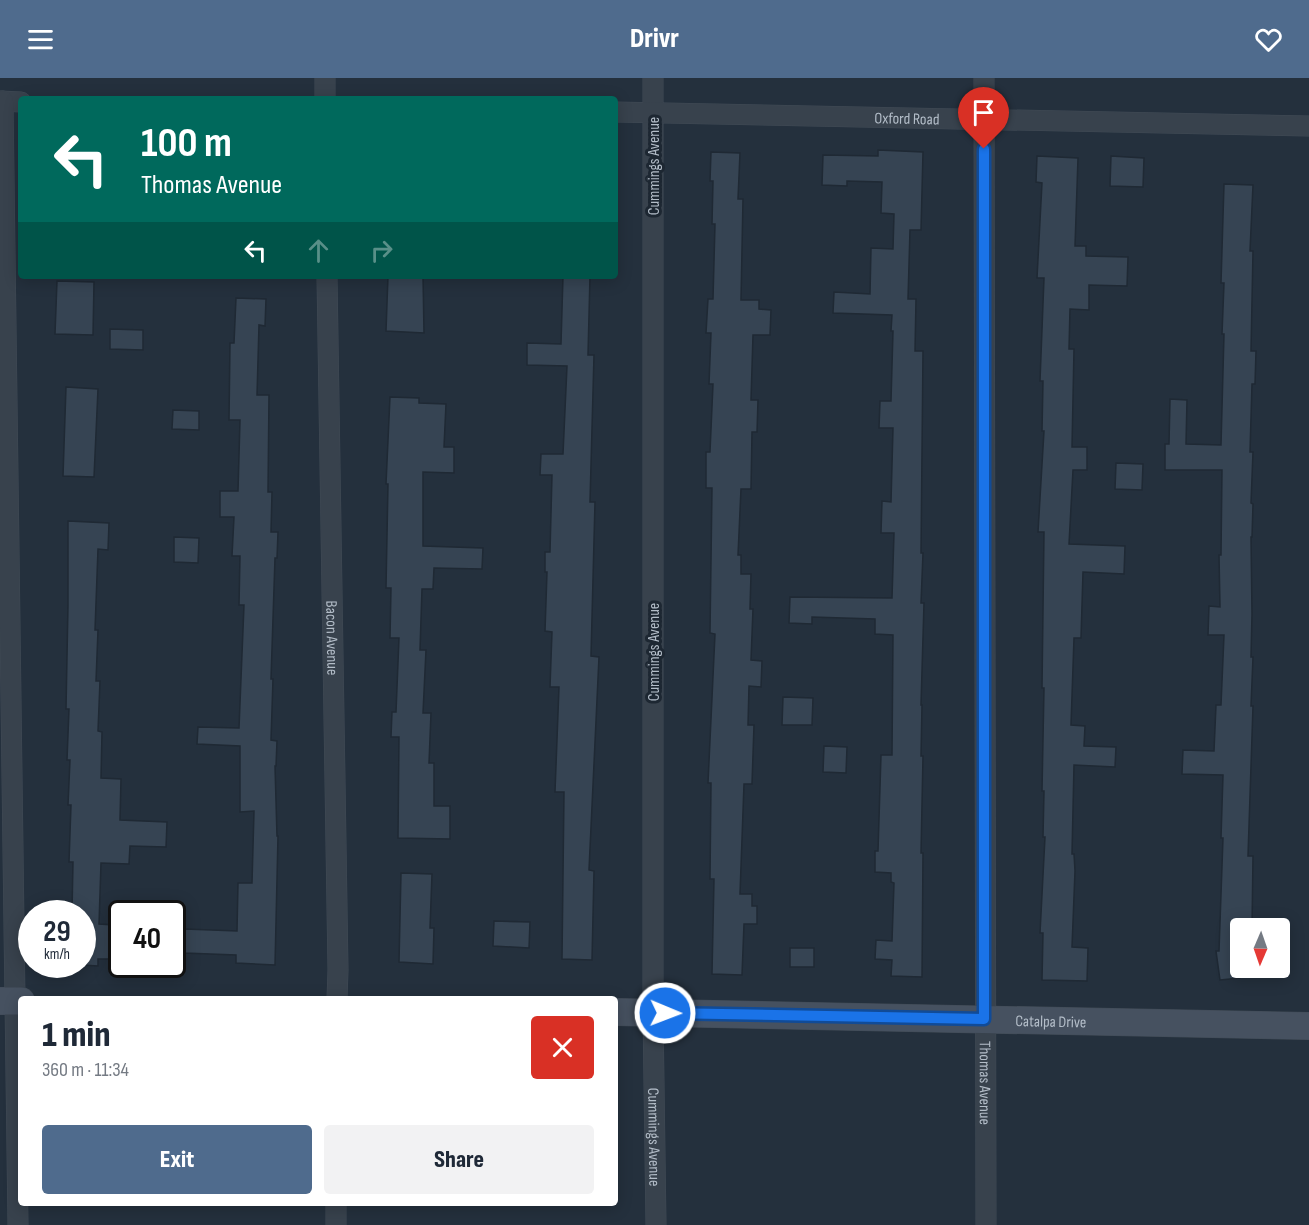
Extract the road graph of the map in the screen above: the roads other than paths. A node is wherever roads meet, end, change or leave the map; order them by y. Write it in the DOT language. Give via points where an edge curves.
graph roads {
  1 [pos="325,78"];
  2 [pos="653,78"];
  3 [pos="984,78"];
  4 [pos="325,96"];
  5 [pos="8,101"];
  6 [pos="618,112"];
  7 [pos="654,113"];
  8 [pos="984,120"];
  9 [pos="1309,126"];
  10 [pos="327,279"];
  11 [pos="337,996"];
  12 [pos="12,1001"];
  13 [pos="618,1012"];
  14 [pos="653,1013"];
  15 [pos="984,1019"];
  16 [pos="1309,1026"];
  17 [pos="336,1206"];
  18 [pos="18,1225"];
  19 [pos="336,1225"];
  20 [pos="656,1225"];
  21 [pos="986,1225"];
  1 -- 4 [label="street"];
  2 -- 7 [label="street, Cummings Avenue"];
  3 -- 8 [label="street, Thomas Avenue"];
  5 -- 12 [label="street"];
  6 -- 7 [label="street, Oxford Road"];
  7 -- 8 [label="street, Oxford Road"];
  7 -- 14 [label="street, Cummings Avenue"];
  8 -- 9 [label="street, Oxford Road"];
  8 -- 15 [label="street, Thomas Avenue"];
  10 -- 11 [label="street, Bacon Avenue"];
  12 -- 18 [label="street"];
  13 -- 14 [label="street, Catalpa Drive"];
  14 -- 15 [label="street, Catalpa Drive"];
  14 -- 20 [label="street, Cummings Avenue"];
  15 -- 16 [label="street, Catalpa Drive"];
  15 -- 21 [label="street, Thomas Avenue"];
  17 -- 19 [label="street"];
}
